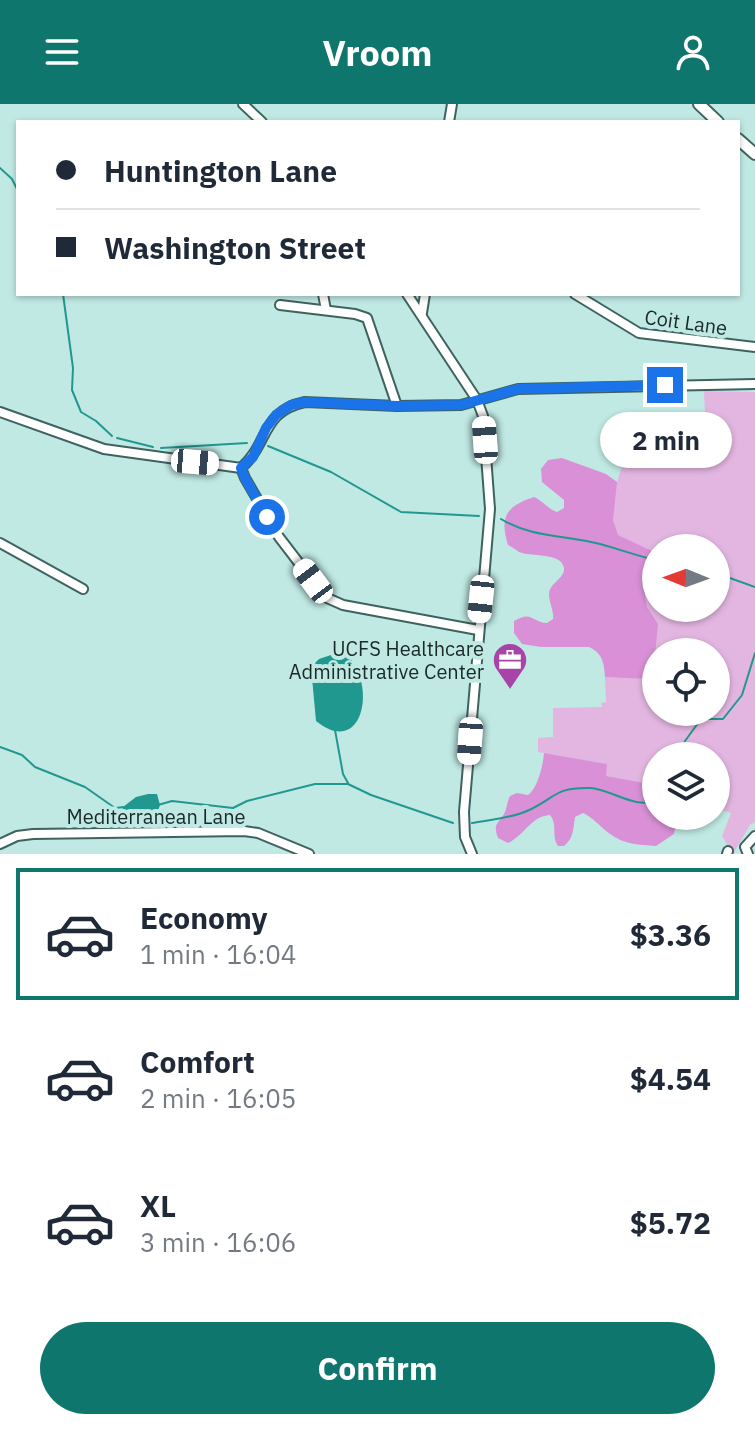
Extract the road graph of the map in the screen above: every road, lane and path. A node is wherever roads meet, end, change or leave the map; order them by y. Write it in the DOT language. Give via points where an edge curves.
graph roads {
  1 [pos="243,104"];
  2 [pos="699,104"];
  3 [pos="260,120"];
  4 [pos="716,120"];
  5 [pos="740,141"];
  6 [pos="755,154"];
  7 [pos="323,296"];
  8 [pos="409,296"];
  9 [pos="425,296"];
  10 [pos="578,296"];
  11 [pos="280,305"];
  12 [pos="326,310"];
  13 [pos="422,313"];
  14 [pos="755,347"];
  15 [pos="755,384"];
  16 [pos="477,400"];
  17 [pos="397,406"];
  18 [pos="0,412"];
  19 [pos="241,468"];
  20 [pos="0,543"];
  21 [pos="83,589"];
  22 [pos="478,630"];
  23 [pos="755,836"];
  24 [pos="0,844"];
  25 [pos="309,854"];
  26 [pos="472,854"];
  27 [pos="748,854"];
  1 -- 3 [label="street"];
  2 -- 4 [label="main road"];
  5 -- 6 [label="main road"];
  7 -- 12 [label="street"];
  8 -- 13 [label="street"];
  9 -- 13 [label="street"];
  10 -- 14 [label="street, Coit Lane" via="642,334"];
  11 -- 12 [label="street"];
  12 -- 17 [label="street" via="367,318"];
  13 -- 16 [label="street"];
  15 -- 16 [label="street" via="518,389"];
  16 -- 17 [label="street"];
  16 -- 22 [label="street" via="483,416 490,509"];
  17 -- 19 [label="street" via="320,401 291,405 276,415"];
  18 -- 19 [label="street" via="104,449"];
  19 -- 22 [label="street" via="279,537 325,597 343,605"];
  20 -- 21 [label="street"];
  22 -- 26 [label="street" via="464,812"];
  23 -- 27 [label="street" via="745,847"];
  24 -- 25 [label="street, Mediterranean Lane" via="33,834 244,831"];
}
